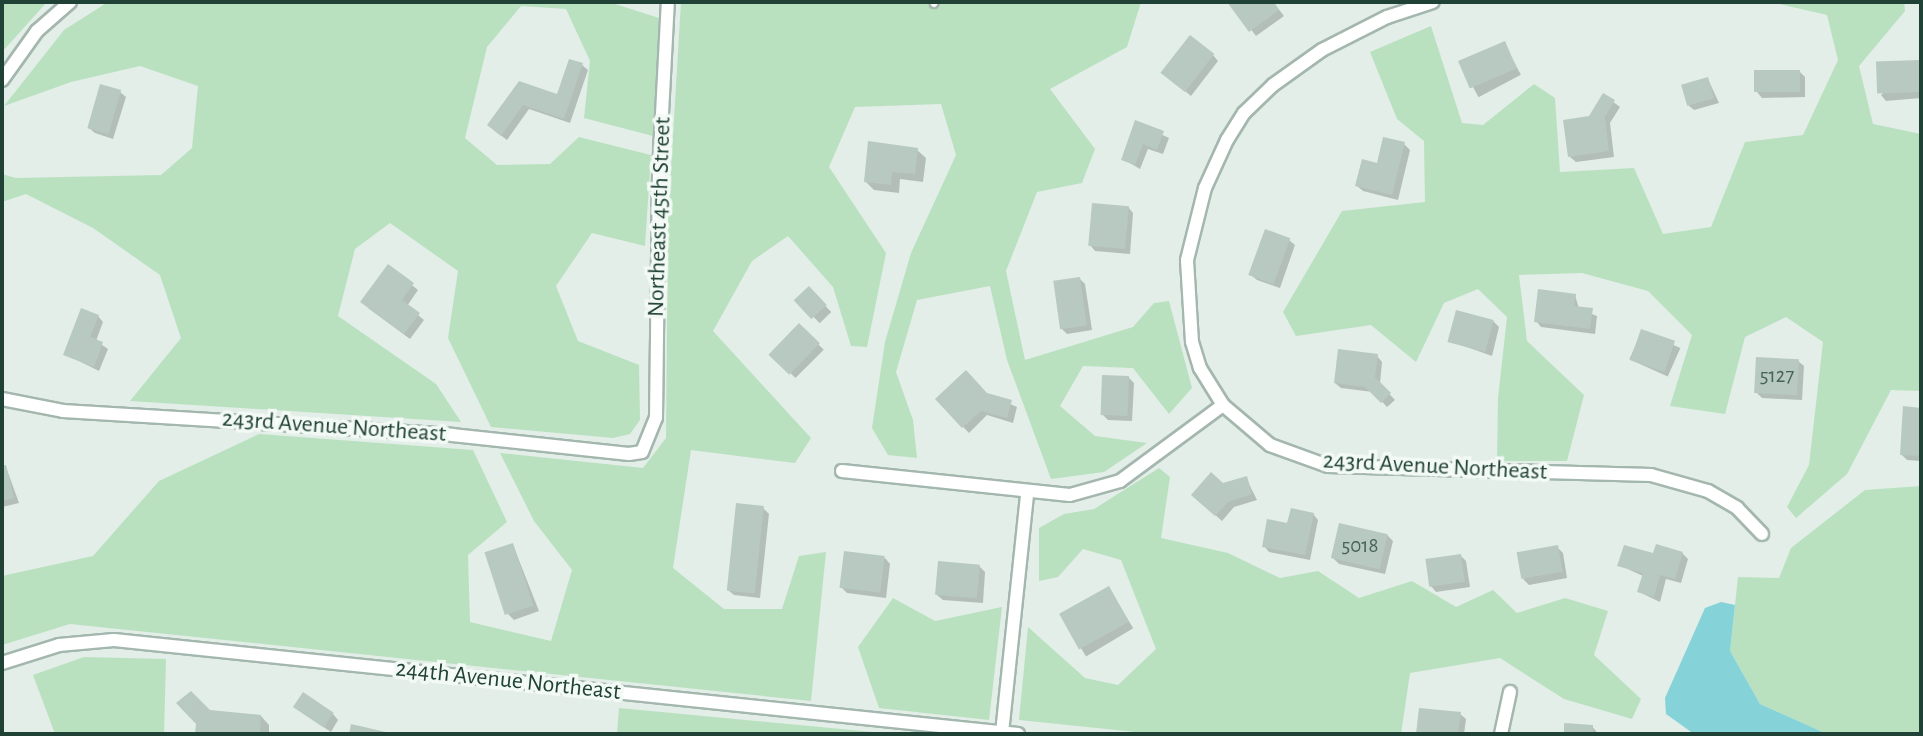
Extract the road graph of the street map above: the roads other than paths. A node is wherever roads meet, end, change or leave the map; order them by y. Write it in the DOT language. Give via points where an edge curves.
graph roads {
  1 [pos="70,2"];
  2 [pos="668,2"];
  3 [pos="1433,2"];
  4 [pos="2,80"];
  5 [pos="2,399"];
  6 [pos="1223,405"];
  7 [pos="653,432"];
  8 [pos="842,471"];
  9 [pos="1027,494"];
  10 [pos="1762,534"];
  11 [pos="2,663"];
  12 [pos="1510,692"];
  13 [pos="1002,733"];
  14 [pos="1017,734"];
  15 [pos="1501,734"];
  1 -- 4 [label="street" via="37,31"];
  2 -- 7 [label="street, Northeast 45th Street"];
  3 -- 6 [label="street, 243rd Avenue Northeast" via="1387,17 1322,50 1273,85 1244,113 1227,140 1205,188 1187,260 1192,342 1200,368"];
  5 -- 7 [label="street, 243rd Avenue Northeast" via="63,411 452,435 629,454 642,452"];
  6 -- 9 [label="street" via="1120,481 1070,495"];
  6 -- 10 [label="street, 243rd Avenue Northeast" via="1269,445 1328,466 1651,475 1708,491 1737,508"];
  8 -- 9 [label="street"];
  9 -- 13 [label="street"];
  11 -- 13 [label="street, 244th Avenue Northeast" via="59,645 114,640"];
  12 -- 15 [label="street"];
  13 -- 14 [label="street, 244th Avenue Northeast"];
}
